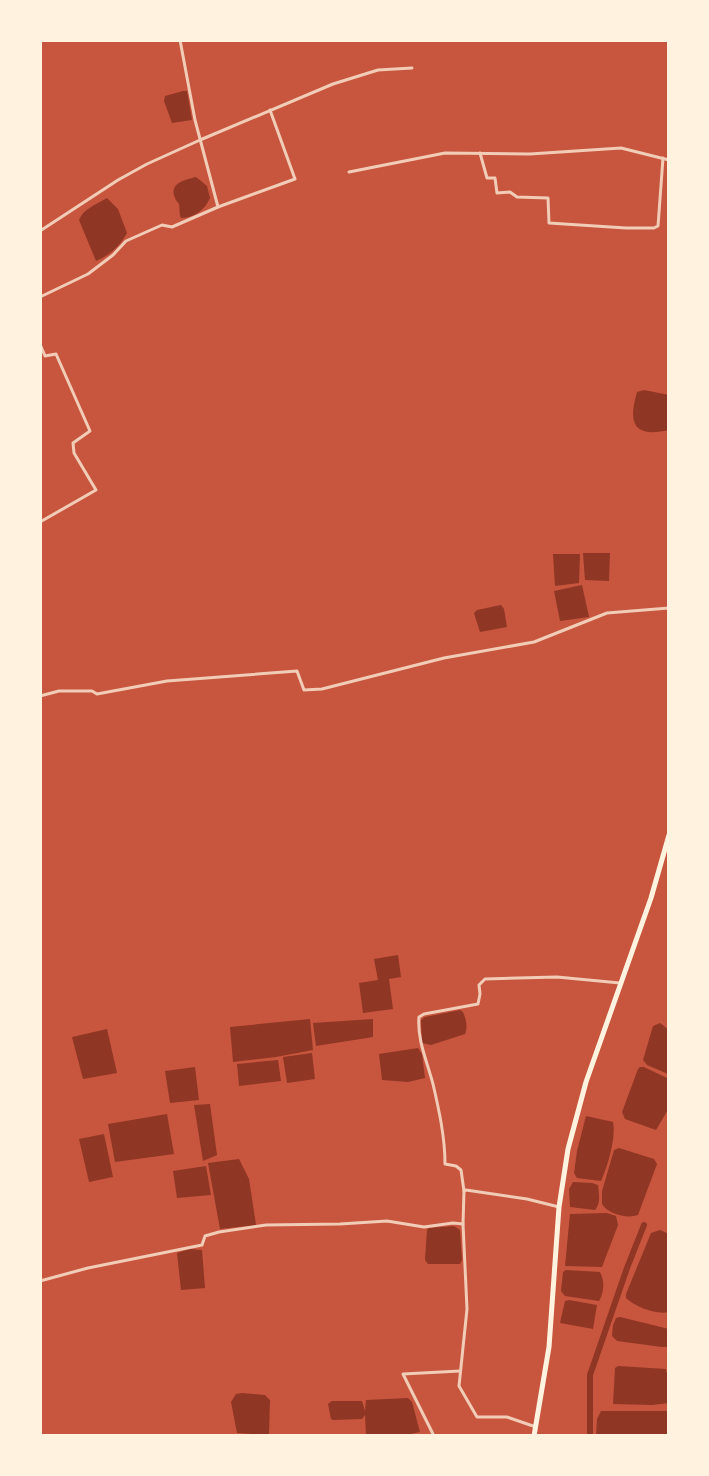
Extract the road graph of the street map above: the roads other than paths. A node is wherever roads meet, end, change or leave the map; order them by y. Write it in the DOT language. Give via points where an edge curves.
graph roads {
  1 [pos="180,40"];
  2 [pos="412,68"];
  3 [pos="270,110"];
  4 [pos="200,140"];
  5 [pos="480,153"];
  6 [pos="663,158"];
  7 [pos="669,160"];
  8 [pos="349,172"];
  9 [pos="218,207"];
  10 [pos="40,231"];
  11 [pos="40,297"];
  12 [pos="40,344"];
  13 [pos="40,522"];
  14 [pos="669,608"];
  15 [pos="40,696"];
  16 [pos="669,835"];
  17 [pos="620,983"];
  18 [pos="464,1191"];
  19 [pos="559,1207"];
  20 [pos="463,1224"];
  21 [pos="40,1281"];
  22 [pos="460,1371"];
  23 [pos="536,1427"];
  24 [pos="434,1436"];
  25 [pos="534,1436"];
  1 -- 4 [label="street"];
  2 -- 3 [label="street" via="378,70"];
  3 -- 4 [label="street"];
  3 -- 9 [label="street" via="295,179"];
  4 -- 9 [label="street"];
  4 -- 10 [label="street" via="118,180"];
  5 -- 6 [label="street" via="621,148"];
  5 -- 6 [label="street" via="487,178 495,178 497,193 548,198 549,223 626,228 658,226"];
  5 -- 8 [label="street" via="445,153"];
  6 -- 7 [label="street"];
  9 -- 11 [label="street" via="126,241 88,274"];
  12 -- 13 [label="street" via="45,356 56,354 90,431 73,443 74,453 96,490"];
  14 -- 15 [label="street" via="607,613 534,642 322,689 304,690 297,671"];
  16 -- 17 [label="main road"];
  17 -- 18 [label="street" via="557,977 485,979 479,985 478,1004 419,1017 445,1164 461,1170"];
  17 -- 19 [label="main road" via="578,1111"];
  18 -- 19 [label="street"];
  18 -- 20 [label="street"];
  19 -- 23 [label="main road" via="549,1347"];
  20 -- 21 [label="street" via="266,1225 219,1232 205,1236 202,1245"];
  20 -- 22 [label="street" via="467,1309"];
  22 -- 23 [label="street" via="459,1386 477,1417 507,1417"];
  22 -- 24 [label="street" via="403,1374"];
  23 -- 25 [label="main road"];
}
